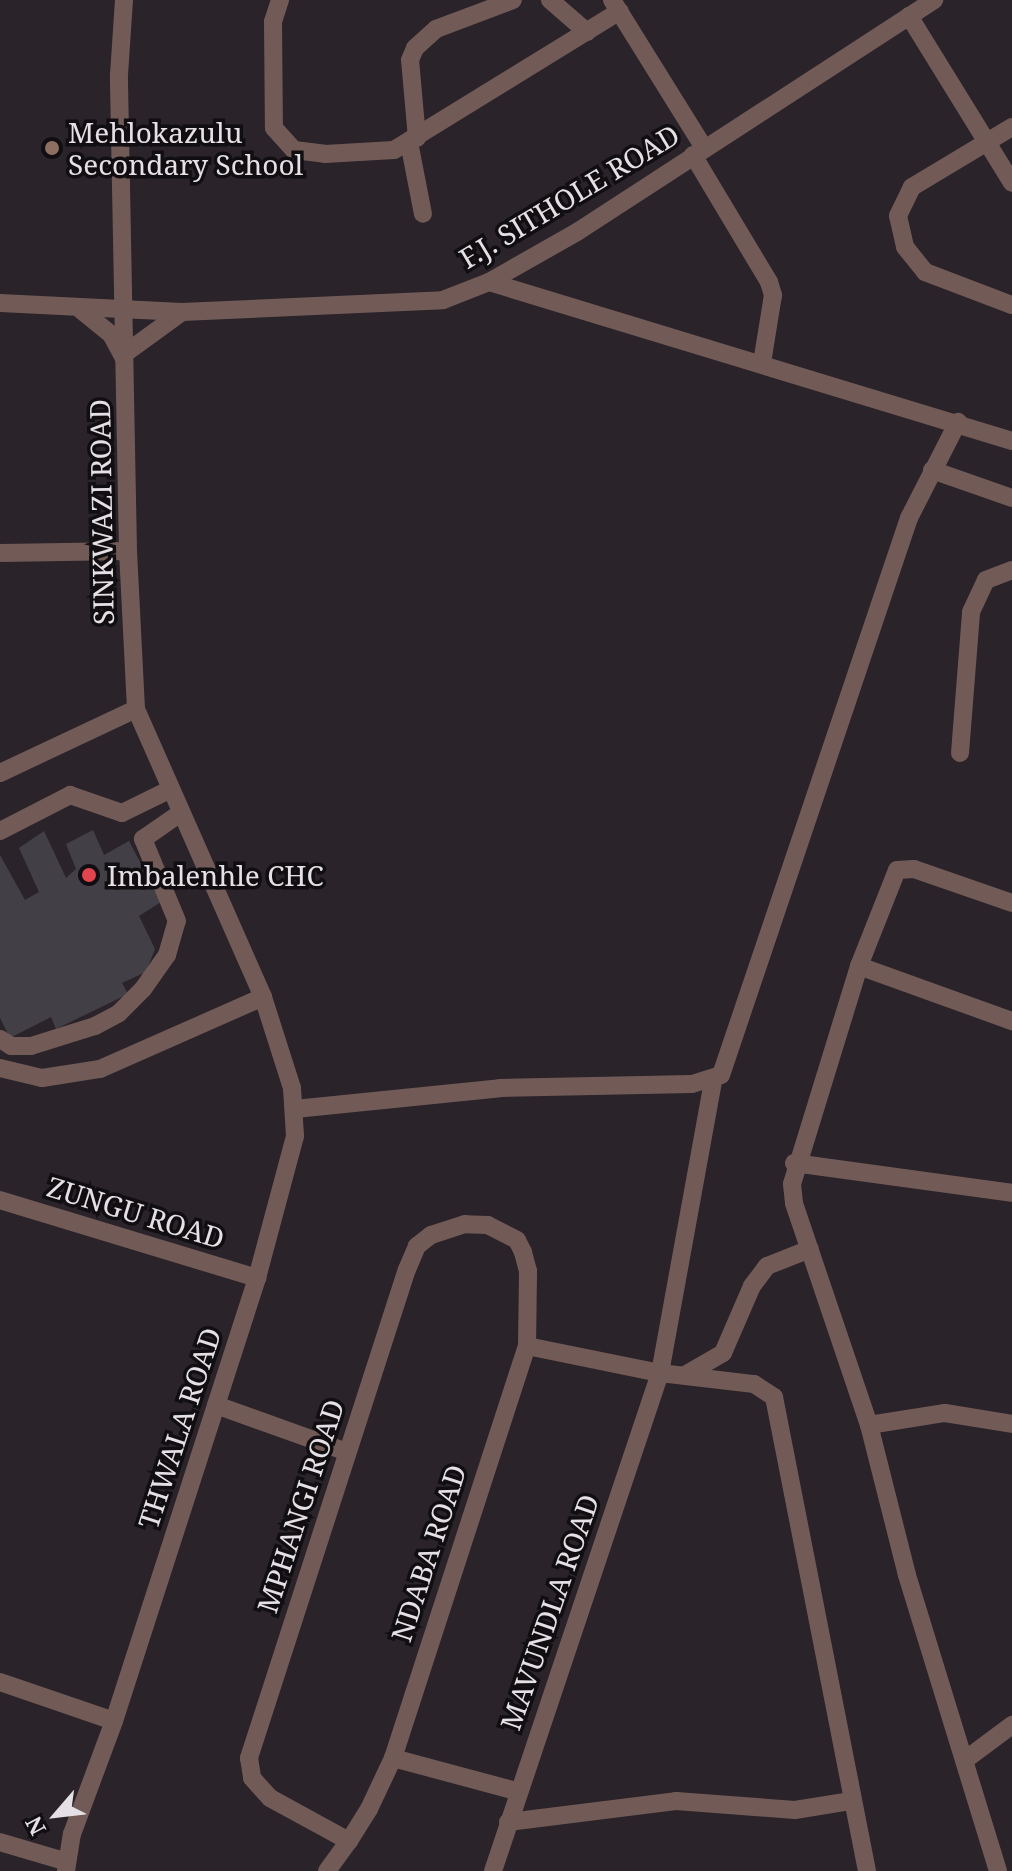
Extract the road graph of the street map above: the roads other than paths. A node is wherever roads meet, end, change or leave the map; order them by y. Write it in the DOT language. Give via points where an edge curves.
graph roads {
  1 [pos="124,0"];
  2 [pos="280,0"];
  3 [pos="513,0"];
  4 [pos="550,0"];
  5 [pos="934,0"];
  6 [pos="616,6"];
  7 [pos="909,16"];
  8 [pos="587,32"];
  9 [pos="1012,127"];
  10 [pos="413,140"];
  11 [pos="987,142"];
  12 [pos="698,152"];
  13 [pos="1012,183"];
  14 [pos="423,214"];
  15 [pos="489,282"];
  16 [pos="0,303"];
  17 [pos="1012,305"];
  18 [pos="80,309"];
  19 [pos="125,311"];
  20 [pos="182,312"];
  21 [pos="127,358"];
  22 [pos="762,363"];
  23 [pos="958,422"];
  24 [pos="1012,441"];
  25 [pos="932,470"];
  26 [pos="1012,498"];
  27 [pos="128,551"];
  28 [pos="0,553"];
  29 [pos="1012,570"];
  30 [pos="136,709"];
  31 [pos="960,753"];
  32 [pos="0,773"];
  33 [pos="169,790"];
  34 [pos="179,814"];
  35 [pos="0,831"];
  36 [pos="1012,903"];
  37 [pos="859,966"];
  38 [pos="263,997"];
  39 [pos="1012,1021"];
  40 [pos="0,1039"];
  41 [pos="0,1068"];
  42 [pos="713,1080"];
  43 [pos="295,1109"];
  44 [pos="794,1163"];
  45 [pos="1012,1193"];
  46 [pos="0,1200"];
  47 [pos="517,1240"];
  48 [pos="810,1249"];
  49 [pos="257,1278"];
  50 [pos="527,1346"];
  51 [pos="660,1373"];
  52 [pos="685,1375"];
  53 [pos="216,1405"];
  54 [pos="1012,1424"];
  55 [pos="869,1425"];
  56 [pos="347,1452"];
  57 [pos="0,1682"];
  58 [pos="114,1721"];
  59 [pos="1012,1725"];
  60 [pos="393,1758"];
  61 [pos="965,1760"];
  62 [pos="516,1791"];
  63 [pos="851,1801"];
  64 [pos="508,1822"];
  65 [pos="349,1841"];
  66 [pos="0,1842"];
  67 [pos="67,1867"];
  68 [pos="327,1871"];
  69 [pos="493,1871"];
  70 [pos="867,1871"];
  71 [pos="998,1871"];
  1 -- 19 [label="street, SINKWAZI ROAD" via="119,75"];
  2 -- 10 [label="street" via="273,22 272,102 274,128 282,141 294,150 325,154 394,150"];
  3 -- 10 [label="street" via="436,29 415,48 410,60"];
  4 -- 8 [label="street"];
  5 -- 7 [label="street, F.J. SITHOLE ROAD"];
  6 -- 8 [label="street"];
  6 -- 12 [label="street"];
  7 -- 11 [label="street"];
  7 -- 12 [label="street, F.J. SITHOLE ROAD"];
  8 -- 10 [label="street"];
  9 -- 11 [label="street"];
  10 -- 14 [label="street"];
  11 -- 13 [label="street"];
  11 -- 17 [label="street" via="912,187 900,203 898,231 914,262 936,280"];
  12 -- 15 [label="street, F.J. SITHOLE ROAD"];
  12 -- 22 [label="street" via="773,295"];
  15 -- 20 [label="street, F.J. SITHOLE ROAD" via="422,304"];
  15 -- 22 [label="street" via="557,307"];
  16 -- 18 [label="street, F.J. SITHOLE ROAD"];
  18 -- 19 [label="street, F.J. SITHOLE ROAD"];
  18 -- 21 [label="street" via="111,334"];
  19 -- 20 [label="street, F.J. SITHOLE ROAD"];
  19 -- 21 [label="street, SINKWAZI ROAD"];
  20 -- 21 [label="street"];
  21 -- 27 [label="street, SINKWAZI ROAD"];
  22 -- 23 [label="street"];
  23 -- 24 [label="street"];
  23 -- 25 [label="street"];
  25 -- 26 [label="street"];
  25 -- 42 [label="street" via="909,518 726,1067"];
  27 -- 28 [label="street"];
  27 -- 30 [label="street, SINKWAZI ROAD"];
  29 -- 31 [label="street" via="986,580 971,612"];
  30 -- 32 [label="street"];
  30 -- 33 [label="street, SINKWAZI ROAD"];
  33 -- 34 [label="street, SINKWAZI ROAD"];
  33 -- 35 [label="street" via="122,813 70,795"];
  34 -- 38 [label="street, SINKWAZI ROAD"];
  34 -- 40 [label="street" via="143,839 177,921 167,955 143,989 119,1013 95,1026 31,1046 11,1046"];
  36 -- 37 [label="street" via="914,869 897,870"];
  37 -- 39 [label="street"];
  37 -- 44 [label="street"];
  38 -- 41 [label="street" via="100,1069 42,1078"];
  38 -- 43 [label="street, THWALA ROAD"];
  42 -- 43 [label="street" via="500,1088"];
  42 -- 51 [label="street, MAVUNDLA ROAD"];
  43 -- 49 [label="street, THWALA ROAD" via="288,1168"];
  44 -- 45 [label="street"];
  44 -- 48 [label="street" via="794,1203"];
  46 -- 49 [label="street, ZUNGU ROAD"];
  47 -- 50 [label="street, NDABA ROAD" via="528,1271"];
  47 -- 56 [label="street, MPHANGI ROAD" via="488,1225 465,1224 431,1235 417,1246"];
  48 -- 52 [label="street" via="767,1266 723,1353"];
  48 -- 55 [label="street"];
  49 -- 53 [label="street, THWALA ROAD"];
  50 -- 51 [label="street"];
  50 -- 60 [label="street, NDABA ROAD"];
  51 -- 52 [label="street"];
  51 -- 62 [label="street, MAVUNDLA ROAD"];
  52 -- 63 [label="street" via="754,1384 774,1397"];
  53 -- 56 [label="street"];
  53 -- 58 [label="street, THWALA ROAD"];
  54 -- 55 [label="street" via="945,1413"];
  55 -- 61 [label="street" via="907,1575"];
  56 -- 65 [label="street, MPHANGI ROAD" via="249,1758 252,1778 270,1798"];
  57 -- 58 [label="street"];
  58 -- 67 [label="street, THWALA ROAD" via="72,1834"];
  59 -- 61 [label="street"];
  60 -- 62 [label="street"];
  60 -- 65 [label="street, NDABA ROAD"];
  61 -- 71 [label="street"];
  62 -- 64 [label="street, MAVUNDLA ROAD"];
  63 -- 64 [label="street" via="795,1810 676,1801"];
  63 -- 70 [label="street"];
  64 -- 69 [label="street, MAVUNDLA ROAD"];
  65 -- 68 [label="street, NDABA ROAD"];
  66 -- 67 [label="street"];
}
